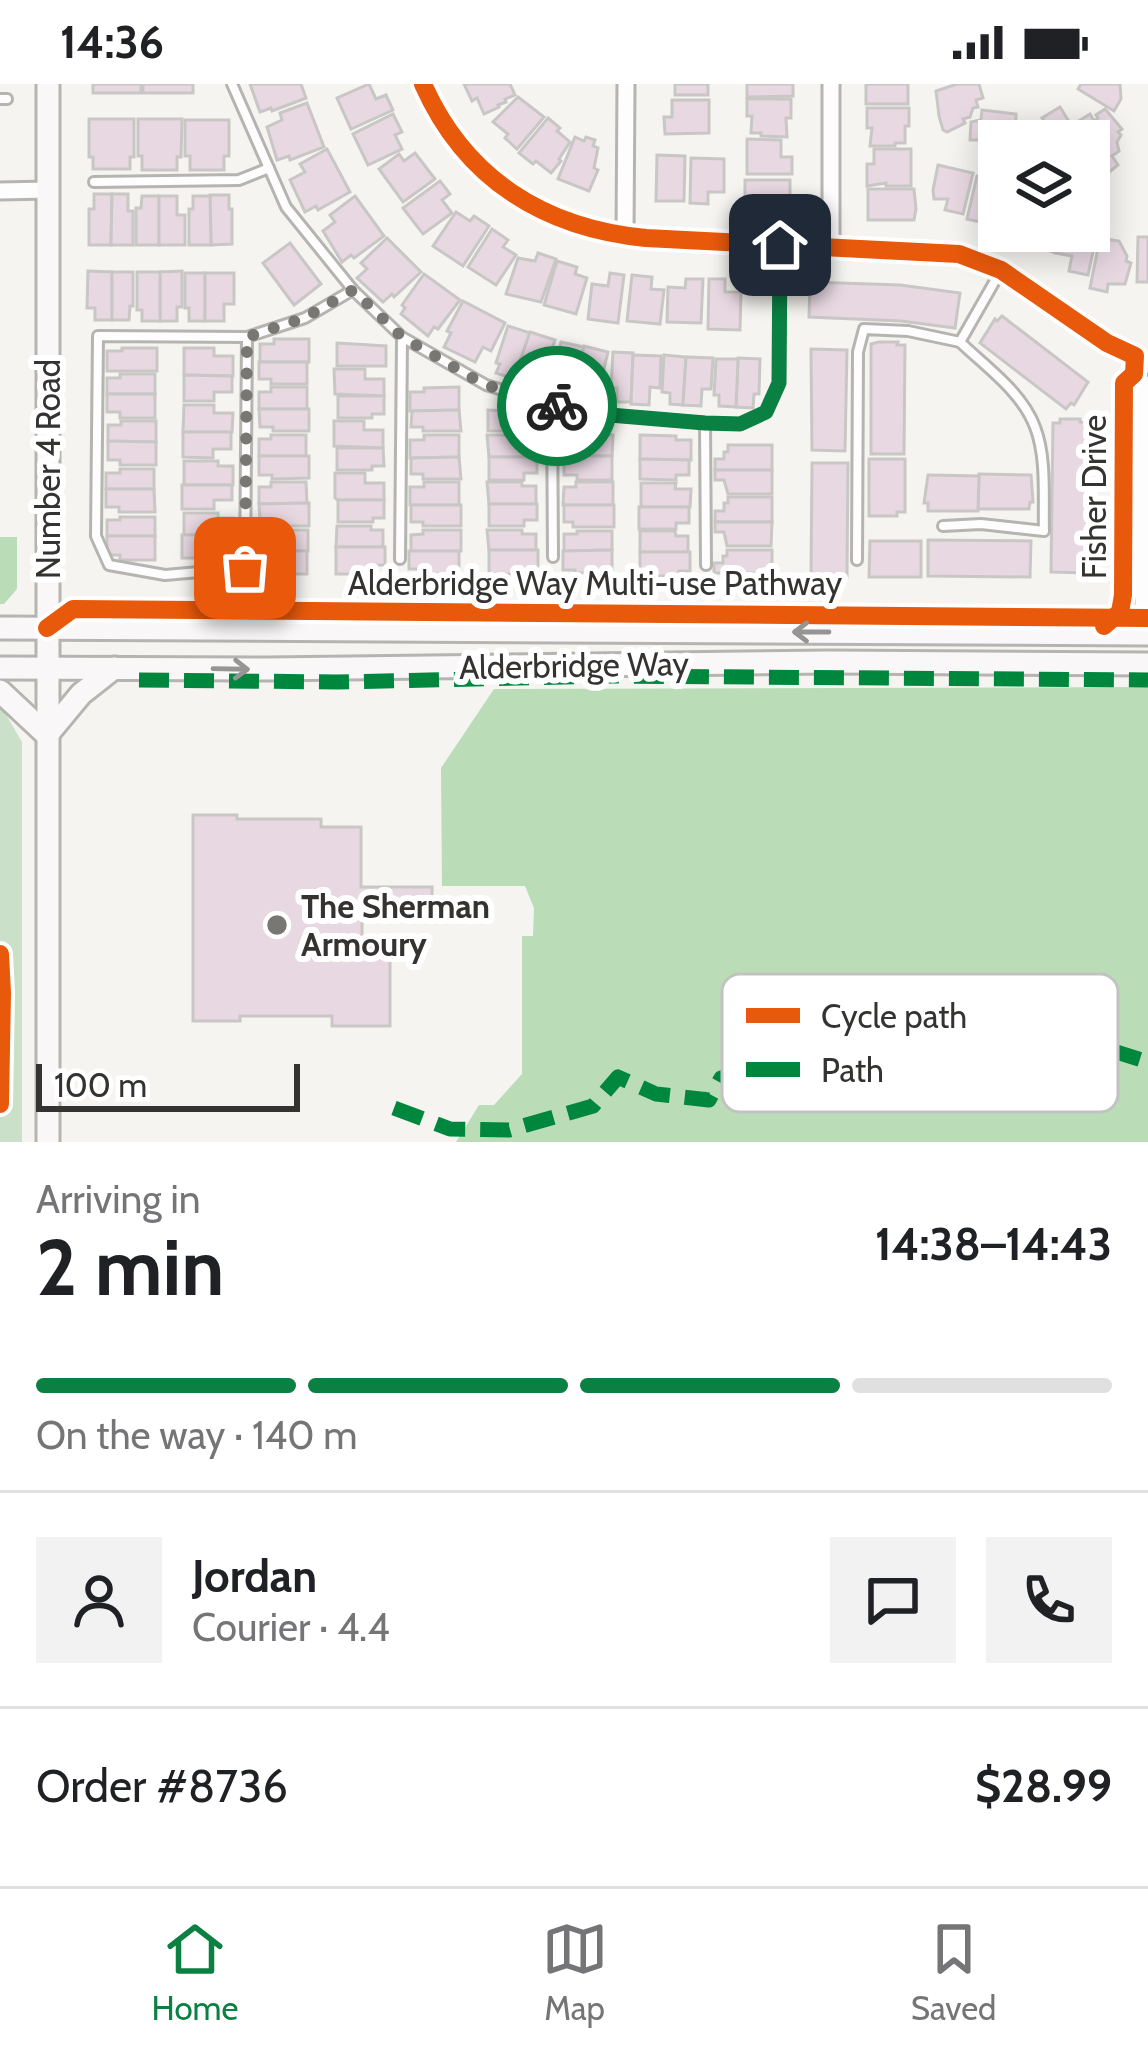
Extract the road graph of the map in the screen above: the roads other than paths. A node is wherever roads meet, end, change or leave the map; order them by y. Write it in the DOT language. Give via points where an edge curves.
graph roads {
  1 [pos="48,84"];
  2 [pos="232,84"];
  3 [pos="423,84"];
  4 [pos="626,84"];
  5 [pos="831,84"];
  6 [pos="269,168"];
  7 [pos="94,182"];
  8 [pos="48,190"];
  9 [pos="0,191"];
  10 [pos="625,236"];
  11 [pos="780,245"];
  12 [pos="831,247"];
  13 [pos="1001,271"];
  14 [pos="353,290"];
  15 [pos="247,337"];
  16 [pos="402,337"];
  17 [pos="960,342"];
  18 [pos="1142,351"];
  19 [pos="1134,374"];
  20 [pos="551,405"];
  21 [pos="705,423"];
  22 [pos="943,526"];
  23 [pos="553,557"];
  24 [pos="400,559"];
  25 [pos="856,560"];
  26 [pos="706,565"];
  27 [pos="0,628"];
  28 [pos="47,628"];
  29 [pos="1085,634"];
  30 [pos="1143,634"];
  31 [pos="783,663"];
  32 [pos="1148,664"];
  33 [pos="0,668"];
  34 [pos="47,668"];
  35 [pos="114,668"];
  36 [pos="0,691"];
  37 [pos="46,735"];
  38 [pos="48,1142"];
  1 -- 8 [label="main road, Number 4 Road"];
  2 -- 6 [label="lane"];
  3 -- 10 [label="street, Fisher Drive" via="456,142 506,190 544,214"];
  4 -- 10 [label="street"];
  5 -- 12 [label="street"];
  6 -- 7 [label="lane" via="239,180"];
  6 -- 14 [label="lane" via="286,207"];
  8 -- 9 [label="street"];
  8 -- 28 [label="main road, Number 4 Road"];
  10 -- 11 [label="street, Fisher Drive"];
  11 -- 12 [label="street, Fisher Drive"];
  11 -- 21 [label="lane" via="779,383 766,412 740,424"];
  12 -- 13 [label="street, Fisher Drive" via="959,254"];
  13 -- 17 [label="lane"];
  13 -- 18 [label="street, Fisher Drive" via="1107,343"];
  14 -- 15 [label="lane"];
  14 -- 16 [label="lane"];
  15 -- 15 [label="lane" via="98,336 96,536 109,565 165,575 245,568"];
  16 -- 20 [label="lane" via="486,385"];
  16 -- 24 [label="lane"];
  17 -- 22 [label="lane" via="1021,402 1035,427 1043,531"];
  17 -- 25 [label="lane" via="864,329"];
  18 -- 19 [label="street, Fisher Drive"];
  19 -- 29 [label="street, Fisher Drive" via="1124,383 1122,605"];
  19 -- 30 [label="street, Fisher Drive" via="1142,382"];
  20 -- 21 [label="lane"];
  20 -- 23 [label="lane"];
  21 -- 26 [label="lane"];
  27 -- 28 [label="main road, Alderbridge Way"];
  29 -- 28 [label="main road, Alderbridge Way, one-way"];
  28 -- 34 [label="main road, Number 4 Road"];
  29 -- 30 [label="main road, Alderbridge Way"];
  30 -- 31 [label="main road" via="1115,646 870,647"];
  31 -- 32 [label="main road, Alderbridge Way"];
  35 -- 31 [label="main road, Alderbridge Way, one-way"];
  33 -- 34 [label="main road, Alderbridge Way"];
  34 -- 35 [label="main road, Alderbridge Way"];
  34 -- 37 [label="main road, Number 4 Road"];
  35 -- 37 [label="main road"];
  36 -- 37 [label="main road"];
  37 -- 38 [label="main road, Number 4 Road"];
}
